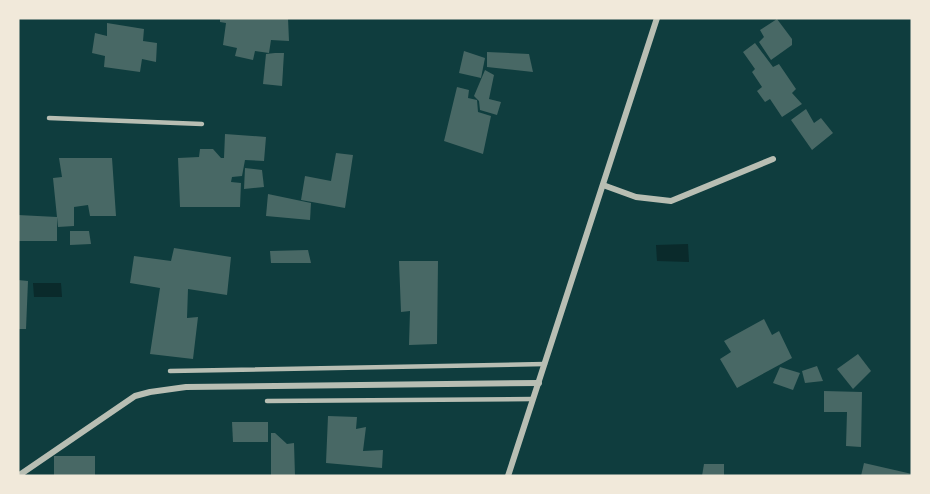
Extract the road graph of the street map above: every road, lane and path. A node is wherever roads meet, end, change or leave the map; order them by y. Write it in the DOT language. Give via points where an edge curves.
graph roads {
  1 [pos="657,18"];
  2 [pos="49,118"];
  3 [pos="202,124"];
  4 [pos="773,159"];
  5 [pos="603,185"];
  6 [pos="545,364"];
  7 [pos="170,371"];
  8 [pos="539,383"];
  9 [pos="533,399"];
  10 [pos="267,401"];
  11 [pos="18,476"];
  12 [pos="508,476"];
  1 -- 5 [label="street"];
  2 -- 3 [label="lane"];
  4 -- 5 [label="street" via="671,201 636,197"];
  5 -- 6 [label="street"];
  6 -- 7 [label="lane"];
  6 -- 8 [label="street"];
  8 -- 9 [label="street"];
  8 -- 11 [label="street" via="186,387 150,392 135,396"];
  9 -- 10 [label="lane"];
  9 -- 12 [label="street"];
}
